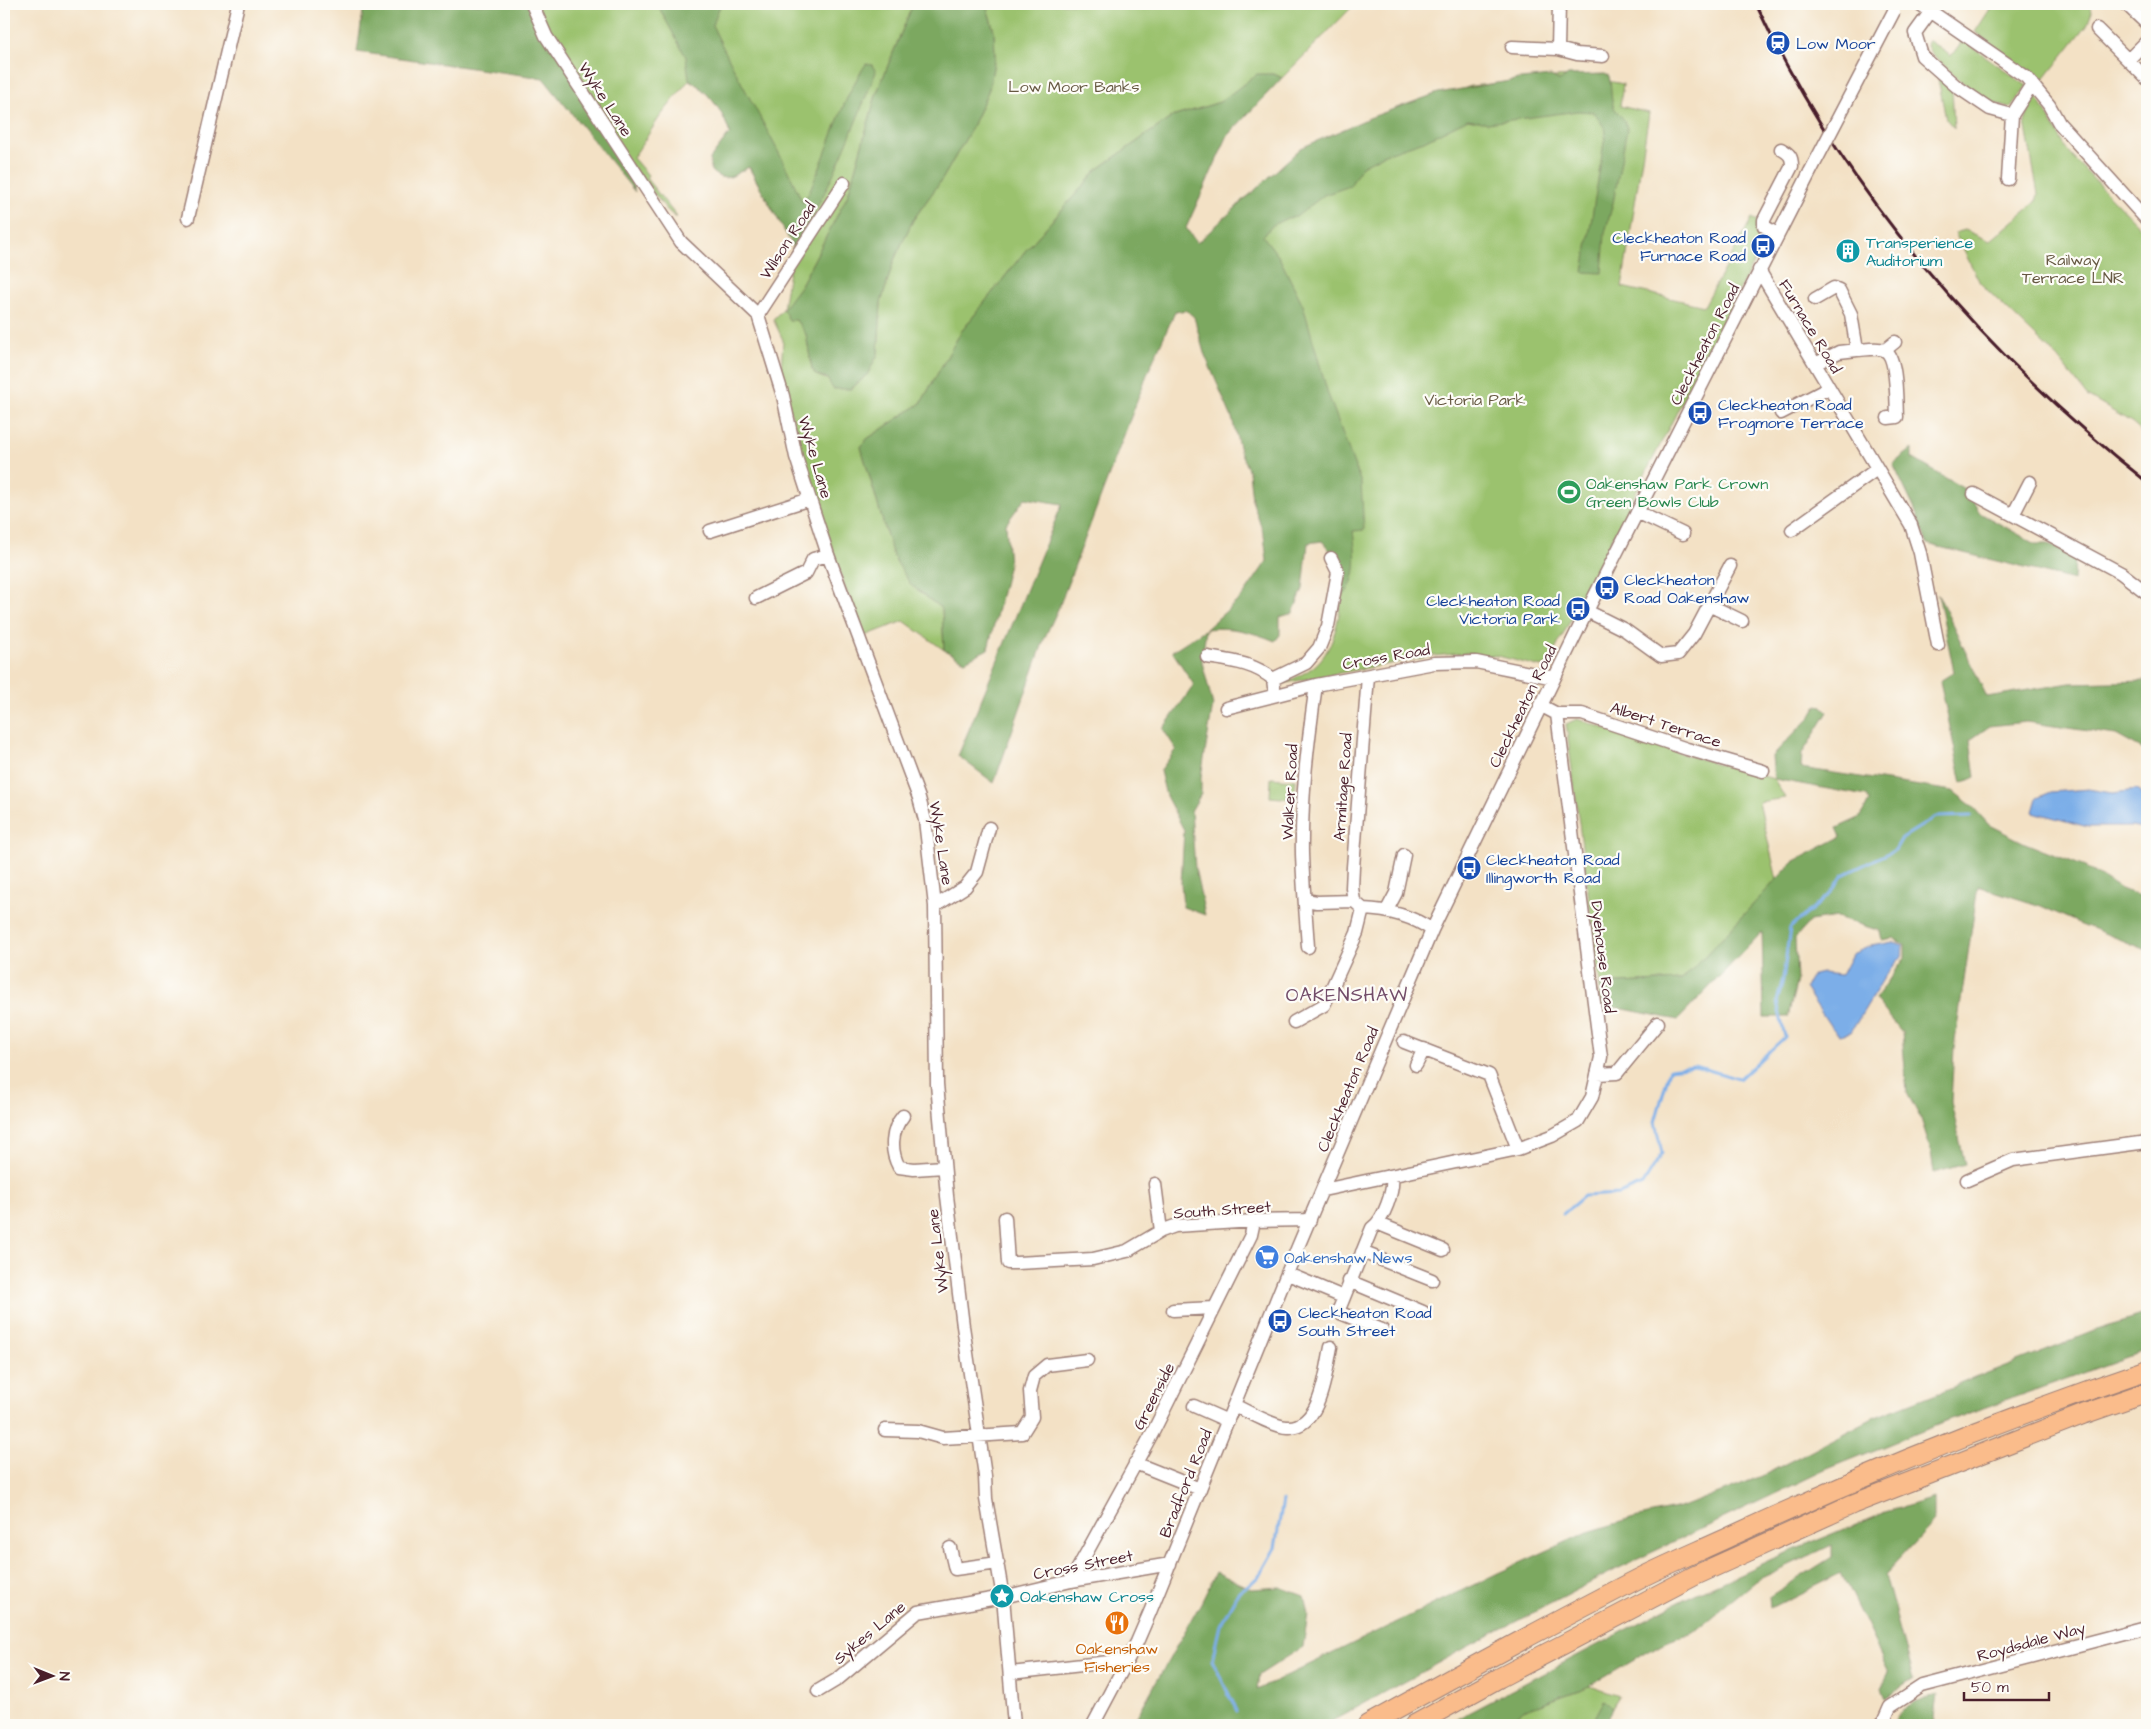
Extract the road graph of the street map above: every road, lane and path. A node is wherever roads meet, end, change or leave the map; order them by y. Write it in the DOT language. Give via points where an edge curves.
graph roads {
  1 [pos="238,4"];
  2 [pos="532,4"];
  3 [pos="1559,4"];
  4 [pos="1920,4"];
  5 [pos="2126,4"];
  6 [pos="1896,8"];
  7 [pos="1931,12"];
  8 [pos="2147,24"];
  9 [pos="2097,29"];
  10 [pos="2146,42"];
  11 [pos="1512,48"];
  12 [pos="1558,49"];
  13 [pos="1604,56"];
  14 [pos="2128,60"];
  15 [pos="2147,79"];
  16 [pos="2032,84"];
  17 [pos="2012,115"];
  18 [pos="1781,149"];
  19 [pos="2008,179"];
  20 [pos="844,183"];
  21 [pos="188,218"];
  22 [pos="2147,220"];
  23 [pos="1778,234"];
  24 [pos="1760,270"];
  25 [pos="1815,299"];
  26 [pos="758,314"];
  27 [pos="1857,350"];
  28 [pos="1815,364"];
  29 [pos="1829,388"];
  30 [pos="1781,413"];
  31 [pos="1888,418"];
  32 [pos="1877,469"];
  33 [pos="2030,482"];
  34 [pos="1974,494"];
  35 [pos="810,499"];
  36 [pos="1637,512"];
  37 [pos="2013,515"];
  38 [pos="1792,530"];
  39 [pos="710,531"];
  40 [pos="1684,534"];
  41 [pos="828,555"];
  42 [pos="1331,558"];
  43 [pos="1730,566"];
  44 [pos="2147,593"];
  45 [pos="756,598"];
  46 [pos="1709,605"];
  47 [pos="1587,610"];
  48 [pos="1742,621"];
  49 [pos="1938,645"];
  50 [pos="1208,657"];
  51 [pos="1368,676"];
  52 [pos="1554,678"];
  53 [pos="1273,679"];
  54 [pos="1316,685"];
  55 [pos="1276,697"];
  56 [pos="1540,705"];
  57 [pos="1226,708"];
  58 [pos="1557,714"];
  59 [pos="1763,770"];
  60 [pos="990,828"];
  61 [pos="1404,855"];
  62 [pos="1305,900"];
  63 [pos="1359,905"];
  64 [pos="935,906"];
  65 [pos="1387,910"];
  66 [pos="1432,930"];
  67 [pos="1308,946"];
  68 [pos="1294,1022"];
  69 [pos="1658,1023"];
  70 [pos="1404,1042"];
  71 [pos="1424,1049"];
  72 [pos="1416,1066"];
  73 [pos="1597,1074"];
  74 [pos="903,1116"];
  75 [pos="2147,1142"];
  76 [pos="1518,1149"];
  77 [pos="944,1167"];
  78 [pos="1392,1177"];
  79 [pos="1967,1180"];
  80 [pos="1155,1184"];
  81 [pos="1323,1190"];
  82 [pos="1005,1218"];
  83 [pos="1310,1220"];
  84 [pos="1254,1221"];
  85 [pos="1379,1224"];
  86 [pos="1161,1231"];
  87 [pos="1297,1249"];
  88 [pos="1443,1250"];
  89 [pos="1362,1252"];
  90 [pos="1288,1274"];
  91 [pos="1432,1280"];
  92 [pos="1349,1281"];
  93 [pos="1343,1297"];
  94 [pos="1214,1308"];
  95 [pos="1173,1310"];
  96 [pos="1423,1312"];
  97 [pos="1382,1330"];
  98 [pos="1331,1347"];
  99 [pos="1087,1360"];
  100 [pos="2147,1370"];
  101 [pos="2147,1392"];
  102 [pos="1234,1405"];
  103 [pos="1194,1406"];
  104 [pos="1228,1421"];
  105 [pos="885,1430"];
  106 [pos="979,1437"];
  107 [pos="1136,1463"];
  108 [pos="1200,1489"];
  109 [pos="950,1548"];
  110 [pos="998,1563"];
  111 [pos="1170,1564"];
  112 [pos="1071,1581"];
  113 [pos="1003,1597"];
  114 [pos="2147,1627"];
  115 [pos="1128,1660"];
  116 [pos="1010,1672"];
  117 [pos="818,1690"];
  118 [pos="1014,1725"];
  119 [pos="1093,1725"];
  120 [pos="1367,1725"];
  121 [pos="1414,1725"];
  122 [pos="1882,1725"];
  1 -- 21 [label="street"];
  2 -- 26 [label="street, Wyke Lane" via="546,36 681,242"];
  3 -- 12 [label="street"];
  4 -- 7 [label="street"];
  5 -- 8 [label="street"];
  6 -- 23 [label="street, Cleckheaton Road, bridge"];
  7 -- 16 [label="street"];
  7 -- 17 [label="street" via="1915,33 1922,56 1956,86 1990,109"];
  9 -- 14 [label="street"];
  10 -- 14 [label="street"];
  11 -- 12 [label="street"];
  12 -- 13 [label="street"];
  14 -- 15 [label="street"];
  16 -- 17 [label="street"];
  16 -- 22 [label="street" via="2059,123"];
  17 -- 19 [label="street"];
  18 -- 23 [label="street" via="1789,153 1792,166 1764,220 1764,226"];
  20 -- 26 [label="street, Wilson Road"];
  23 -- 24 [label="street, Cleckheaton Road"];
  24 -- 28 [label="street, Furnace Road"];
  24 -- 36 [label="street, Cleckheaton Road"];
  25 -- 27 [label="street" via="1834,288 1839,290 1851,314"];
  26 -- 35 [label="street, Wyke Lane"];
  27 -- 28 [label="street" via="1839,352"];
  27 -- 31 [label="street" via="1890,346 1897,418"];
  28 -- 29 [label="street, Furnace Road"];
  29 -- 30 [label="street"];
  29 -- 32 [label="street, Furnace Road"];
  32 -- 38 [label="street"];
  32 -- 49 [label="street, Furnace Road" via="1911,525 1920,553"];
  33 -- 37 [label="street"];
  34 -- 37 [label="street"];
  35 -- 39 [label="street"];
  35 -- 41 [label="street, Wyke Lane"];
  36 -- 40 [label="street"];
  36 -- 47 [label="street, Cleckheaton Road"];
  37 -- 44 [label="street" via="2121,573"];
  41 -- 45 [label="street" via="813,559 806,573"];
  41 -- 64 [label="street, Wyke Lane" via="919,798 925,820"];
  42 -- 53 [label="street" via="1338,572 1334,604 1319,648 1306,663"];
  43 -- 46 [label="street"];
  46 -- 47 [label="street" via="1694,634 1678,654 1661,656 1625,630"];
  46 -- 48 [label="street"];
  47 -- 52 [label="street, Cleckheaton Road"];
  50 -- 53 [label="street" via="1243,662 1262,669"];
  51 -- 52 [label="street, Cross Road" via="1434,663 1476,662"];
  51 -- 54 [label="street, Cross Road"];
  51 -- 63 [label="street, Armitage Road" via="1352,888"];
  52 -- 56 [label="street, Cleckheaton Road"];
  53 -- 55 [label="street"];
  54 -- 55 [label="street, Cross Road"];
  54 -- 62 [label="street, Walker Road" via="1305,767 1302,854"];
  55 -- 57 [label="street, Cross Road"];
  56 -- 58 [label="street"];
  56 -- 66 [label="street, Cleckheaton Road"];
  58 -- 59 [label="street, Albert Terrace" via="1582,714"];
  58 -- 73 [label="street, Dyehouse Road" via="1600,1057"];
  60 -- 64 [label="street" via="977,872 965,887"];
  61 -- 65 [label="street" via="1396,893"];
  62 -- 63 [label="street"];
  62 -- 67 [label="street, Walker Road"];
  63 -- 65 [label="street"];
  63 -- 68 [label="street, Armitage Road" via="1357,933 1324,1005"];
  64 -- 77 [label="street, Wyke Lane" via="937,1084"];
  65 -- 66 [label="street"];
  66 -- 81 [label="street, Cleckheaton Road"];
  69 -- 73 [label="street" via="1617,1073"];
  70 -- 71 [label="street"];
  71 -- 72 [label="street"];
  71 -- 76 [label="street" via="1489,1075"];
  73 -- 76 [label="street, Dyehouse Road" via="1592,1097 1578,1121 1552,1136"];
  74 -- 77 [label="street" via="894,1129 899,1167"];
  75 -- 79 [label="street" via="2012,1160"];
  76 -- 78 [label="street, Dyehouse Road"];
  77 -- 106 [label="street, Wyke Lane"];
  78 -- 81 [label="street, Dyehouse Road"];
  78 -- 85 [label="street" via="1394,1186"];
  80 -- 86 [label="street"];
  81 -- 83 [label="street, Cleckheaton Road"];
  82 -- 86 [label="street, South Street" via="1008,1263 1093,1259 1126,1251"];
  83 -- 84 [label="street, South Street"];
  83 -- 87 [label="street, Cleckheaton Road"];
  84 -- 86 [label="street, South Street" via="1174,1226"];
  84 -- 94 [label="street, Greenside" via="1251,1235"];
  85 -- 88 [label="street"];
  85 -- 89 [label="street" via="1372,1228"];
  87 -- 90 [label="street, Bradford Road"];
  89 -- 91 [label="street"];
  89 -- 92 [label="street"];
  90 -- 93 [label="street"];
  90 -- 102 [label="street, Bradford Road"];
  92 -- 93 [label="street"];
  92 -- 96 [label="street"];
  93 -- 97 [label="street" via="1338,1312"];
  94 -- 95 [label="street"];
  94 -- 107 [label="street, Greenside"];
  98 -- 102 [label="street" via="1315,1411 1303,1424 1287,1428"];
  99 -- 106 [label="street" via="1047,1365 1034,1376 1030,1391 1032,1417 1022,1433"];
  100 -- 120 [label="highway" via="1941,1444 1815,1497 1642,1577"];
  101 -- 121 [label="highway" via="1853,1504 1694,1576"];
  102 -- 104 [label="street, Bradford Road"];
  103 -- 104 [label="street"];
  104 -- 108 [label="street, Bradford Road"];
  105 -- 106 [label="street" via="918,1432 943,1438"];
  106 -- 110 [label="street, Wyke Lane"];
  107 -- 108 [label="street"];
  107 -- 112 [label="street, Greenside"];
  108 -- 111 [label="street, Bradford Road"];
  109 -- 110 [label="street" via="955,1569"];
  110 -- 113 [label="street, Wyke Lane"];
  111 -- 112 [label="street, Cross Street"];
  111 -- 115 [label="street, Bradford Road"];
  112 -- 113 [label="street, Cross Street"];
  113 -- 116 [label="street, Wyke Lane"];
  113 -- 117 [label="street, Sykes Lane" via="918,1612 838,1679"];
  114 -- 122 [label="street, Roydsdale Way" via="1922,1686 1890,1707"];
  115 -- 116 [label="street"];
  115 -- 119 [label="street, Bradford Road"];
  116 -- 118 [label="street, Wyke Lane"];
}
